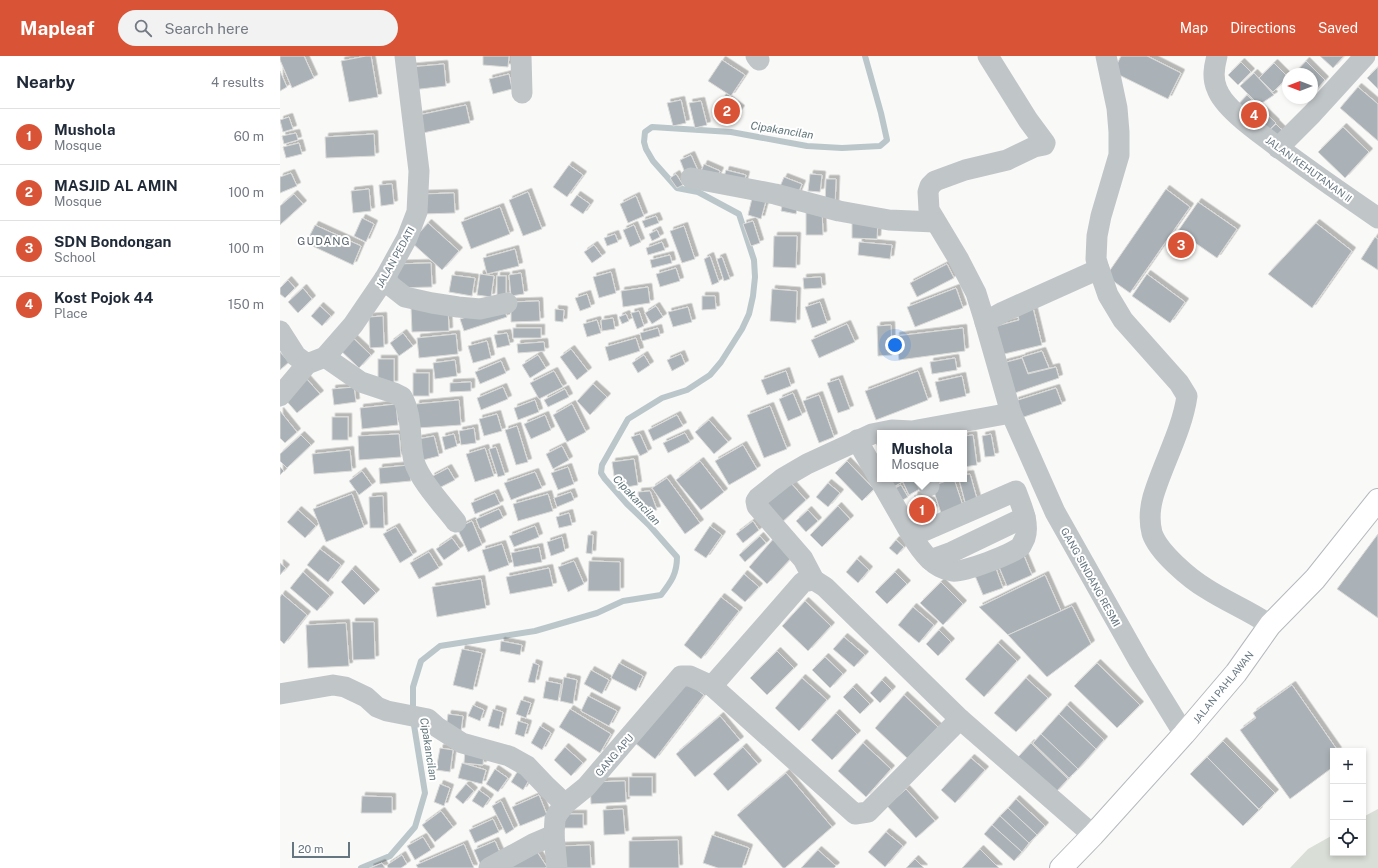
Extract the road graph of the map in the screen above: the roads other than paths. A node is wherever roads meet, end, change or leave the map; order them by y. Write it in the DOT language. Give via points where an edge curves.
graph roads {
  1 [pos="405,56"];
  2 [pos="521,56"];
  3 [pos="988,56"];
  4 [pos="1106,56"];
  5 [pos="1216,56"];
  6 [pos="1365,56"];
  7 [pos="522,92"];
  8 [pos="1278,148"];
  9 [pos="691,178"];
  10 [pos="1378,218"];
  11 [pos="936,222"];
  12 [pos="1099,269"];
  13 [pos="385,278"];
  14 [pos="507,303"];
  15 [pos="985,322"];
  16 [pos="280,331"];
  17 [pos="316,360"];
  18 [pos="280,396"];
  19 [pos="1011,413"];
  20 [pos="918,430"];
  21 [pos="877,433"];
  22 [pos="857,440"];
  23 [pos="877,475"];
  24 [pos="881,482"];
  25 [pos="1378,500"];
  26 [pos="456,522"];
  27 [pos="912,536"];
  28 [pos="814,580"];
  29 [pos="1270,625"];
  30 [pos="712,686"];
  31 [pos="280,694"];
  32 [pos="960,719"];
  33 [pos="1184,734"];
  34 [pos="565,804"];
  35 [pos="554,835"];
  36 [pos="1093,835"];
  37 [pos="489,868"];
  38 [pos="557,868"];
  39 [pos="1061,868"];
  1 -- 13 [label="street, JALAN PEDATI" via="419,171 418,212"];
  2 -- 7 [label="street"];
  3 -- 11 [label="street, GANG SINDANG RESMI" via="1045,143 1007,160 965,170 936,181 930,186 928,200 929,210"];
  4 -- 12 [label="street" via="1117,108 1119,155 1097,236 1096,259"];
  5 -- 8 [label="street, JALAN KEHUTANAN II" via="1214,77 1217,90 1225,102"];
  6 -- 8 [label="street"];
  8 -- 10 [label="street, JALAN KEHUTANAN II"];
  9 -- 11 [label="street" via="889,220"];
  11 -- 15 [label="street, GANG SINDANG RESMI" via="976,293"];
  12 -- 15 [label="street"];
  12 -- 29 [label="street" via="1108,295 1123,320 1179,383 1187,396 1153,497 1150,522 1153,534 1171,561 1206,589"];
  13 -- 14 [label="street" via="405,296 432,303 480,309"];
  13 -- 17 [label="street, JALAN PEDATI" via="353,325"];
  15 -- 19 [label="street, GANG SINDANG RESMI"];
  16 -- 17 [label="street" via="296,356"];
  17 -- 18 [label="street, JALAN PEDATI"];
  17 -- 26 [label="street" via="361,382 402,397 408,412 415,461 426,484"];
  19 -- 20 [label="street"];
  19 -- 33 [label="street, GANG SINDANG RESMI" via="1055,512 1139,661"];
  21 -- 22 [label="street"];
  22 -- 23 [label="street"];
  22 -- 28 [label="street" via="807,464 772,486 756,502 803,559"];
  24 -- 27 [label="street"];
  25 -- 29 [label="main road, JALAN PAHLAWAN" via="1315,579"];
  27 -- 27 [label="street" via="1016,491 1025,517 930,560"];
  28 -- 30 [label="street" via="803,582"];
  28 -- 32 [label="street" via="825,587"];
  29 -- 33 [label="main road, JALAN PAHLAWAN" via="1236,673"];
  30 -- 32 [label="street" via="855,814 868,812 876,805"];
  30 -- 34 [label="street, GANG APU" via="690,676 681,676 586,786"];
  31 -- 34 [label="street" via="334,684 366,697 377,707 387,711 428,719 462,743 510,756 527,766"];
  32 -- 36 [label="street"];
  33 -- 36 [label="main road, JALAN PAHLAWAN"];
  34 -- 35 [label="street, GANG APU" via="556,819"];
  35 -- 37 [label="street"];
  35 -- 38 [label="street, GANG APU"];
  36 -- 39 [label="main road, JALAN PAHLAWAN"];
}
